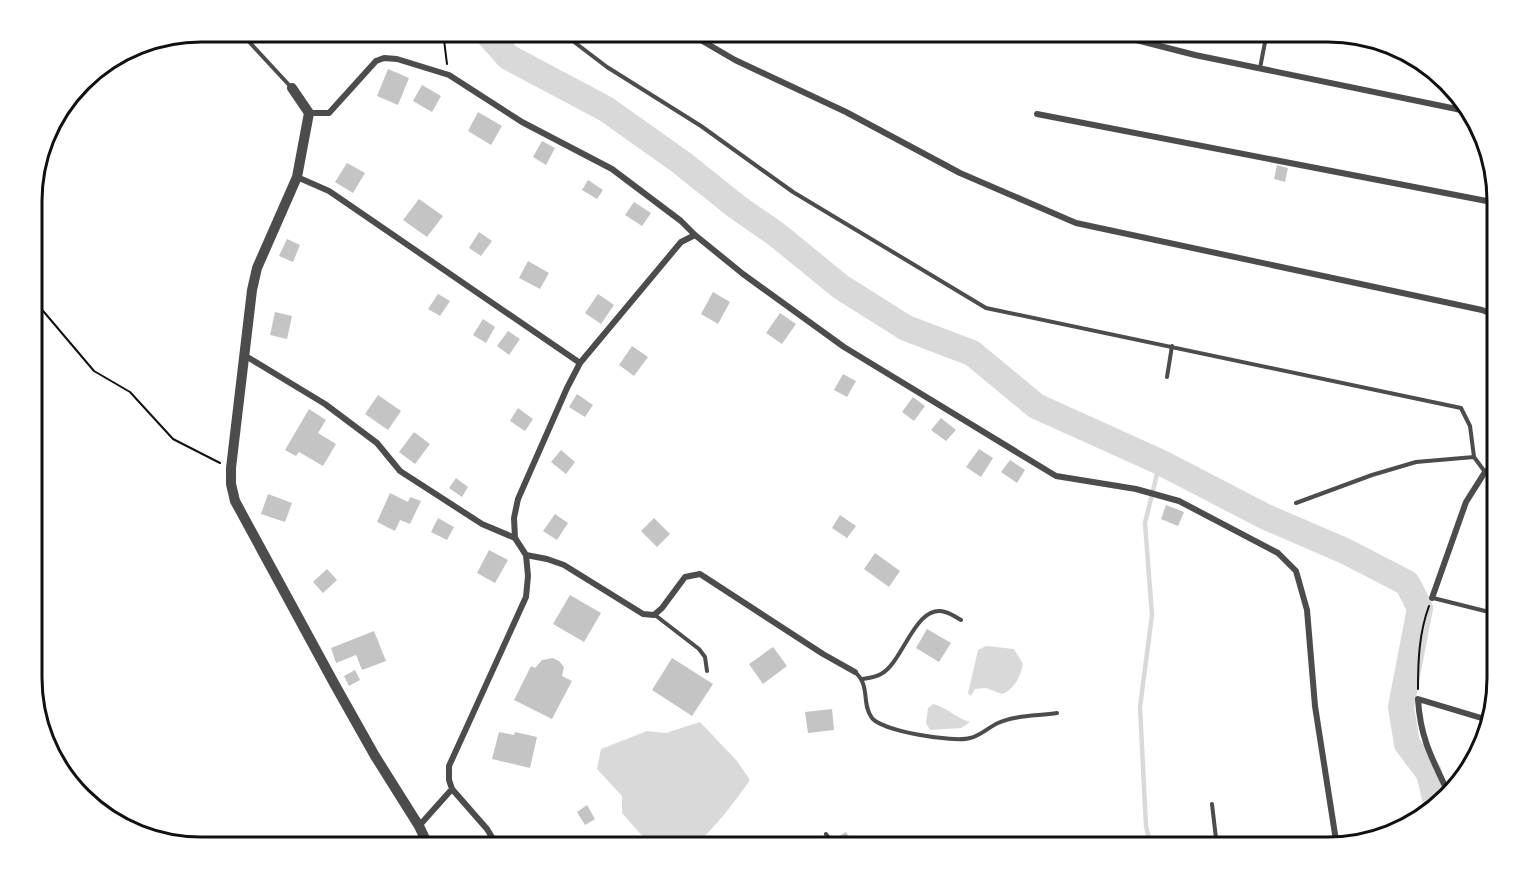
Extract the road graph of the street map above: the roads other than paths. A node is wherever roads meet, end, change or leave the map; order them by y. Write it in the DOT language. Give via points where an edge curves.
graph roads {
  1 [pos="249,42"];
  2 [pos="574,42"];
  3 [pos="704,42"];
  4 [pos="1144,42"];
  5 [pos="1265,42"];
  6 [pos="1260,68"];
  7 [pos="292,88"];
  8 [pos="1457,109"];
  9 [pos="309,113"];
  10 [pos="1037,114"];
  11 [pos="297,177"];
  12 [pos="1487,201"];
  13 [pos="695,235"];
  14 [pos="1487,312"];
  15 [pos="1172,346"];
  16 [pos="244,355"];
  17 [pos="580,363"];
  18 [pos="1167,377"];
  19 [pos="1474,457"];
  20 [pos="1485,472"];
  21 [pos="1296,503"];
  22 [pos="514,538"];
  23 [pos="526,555"];
  24 [pos="1432,598"];
  25 [pos="1487,612"];
  26 [pos="654,615"];
  27 [pos="961,620"];
  28 [pos="707,671"];
  29 [pos="855,672"];
  30 [pos="863,679"];
  31 [pos="1057,713"];
  32 [pos="1482,718"];
  33 [pos="1445,785"];
  34 [pos="452,789"];
  35 [pos="1212,804"];
  36 [pos="419,826"];
  37 [pos="826,834"];
  38 [pos="424,837"];
  39 [pos="492,837"];
  40 [pos="828,837"];
  41 [pos="1216,837"];
  42 [pos="1335,837"];
  1 -- 7 [label="lane"];
  2 -- 15 [label="lane" via="793,192 986,308"];
  3 -- 14 [label="street" via="960,173 1076,223"];
  4 -- 6 [label="street"];
  5 -- 6 [label="lane"];
  6 -- 8 [label="street"];
  7 -- 9 [label="street"];
  9 -- 11 [label="street"];
  9 -- 13 [label="street" via="329,113 376,61 384,58 408,62 449,75 522,122 612,169 681,220"];
  10 -- 12 [label="street"];
  11 -- 16 [label="street" via="257,268"];
  11 -- 17 [label="street" via="329,191"];
  13 -- 17 [label="street" via="681,242"];
  13 -- 42 [label="street" via="844,347 1056,477 1136,489 1179,501 1278,553 1296,571 1307,610 1315,706"];
  15 -- 18 [label="lane"];
  15 -- 19 [label="lane" via="1461,408 1470,426"];
  16 -- 22 [label="street" via="326,404 376,444 400,471 482,524"];
  16 -- 36 [label="street" via="231,468 235,501 375,756"];
  17 -- 22 [label="street" via="518,499"];
  19 -- 20 [label="lane"];
  19 -- 21 [label="lane" via="1416,462"];
  20 -- 24 [label="street" via="1466,502"];
  22 -- 23 [label="street"];
  23 -- 26 [label="street" via="564,565 643,614"];
  23 -- 34 [label="street" via="525,597 449,766"];
  24 -- 25 [label="lane"];
  26 -- 28 [label="lane" via="699,649"];
  26 -- 29 [label="street" via="686,577 700,573"];
  27 -- 30 [label="lane" via="934,611 923,618 882,674"];
  29 -- 30 [label="lane"];
  30 -- 31 [label="lane" via="873,719 886,726 949,740 970,738 1009,719"];
  32 -- 33 [label="street" via="1418,699 1425,745"];
  34 -- 36 [label="street"];
  34 -- 39 [label="street"];
  35 -- 41 [label="lane"];
  36 -- 38 [label="street"];
  37 -- 40 [label="lane"];
}
